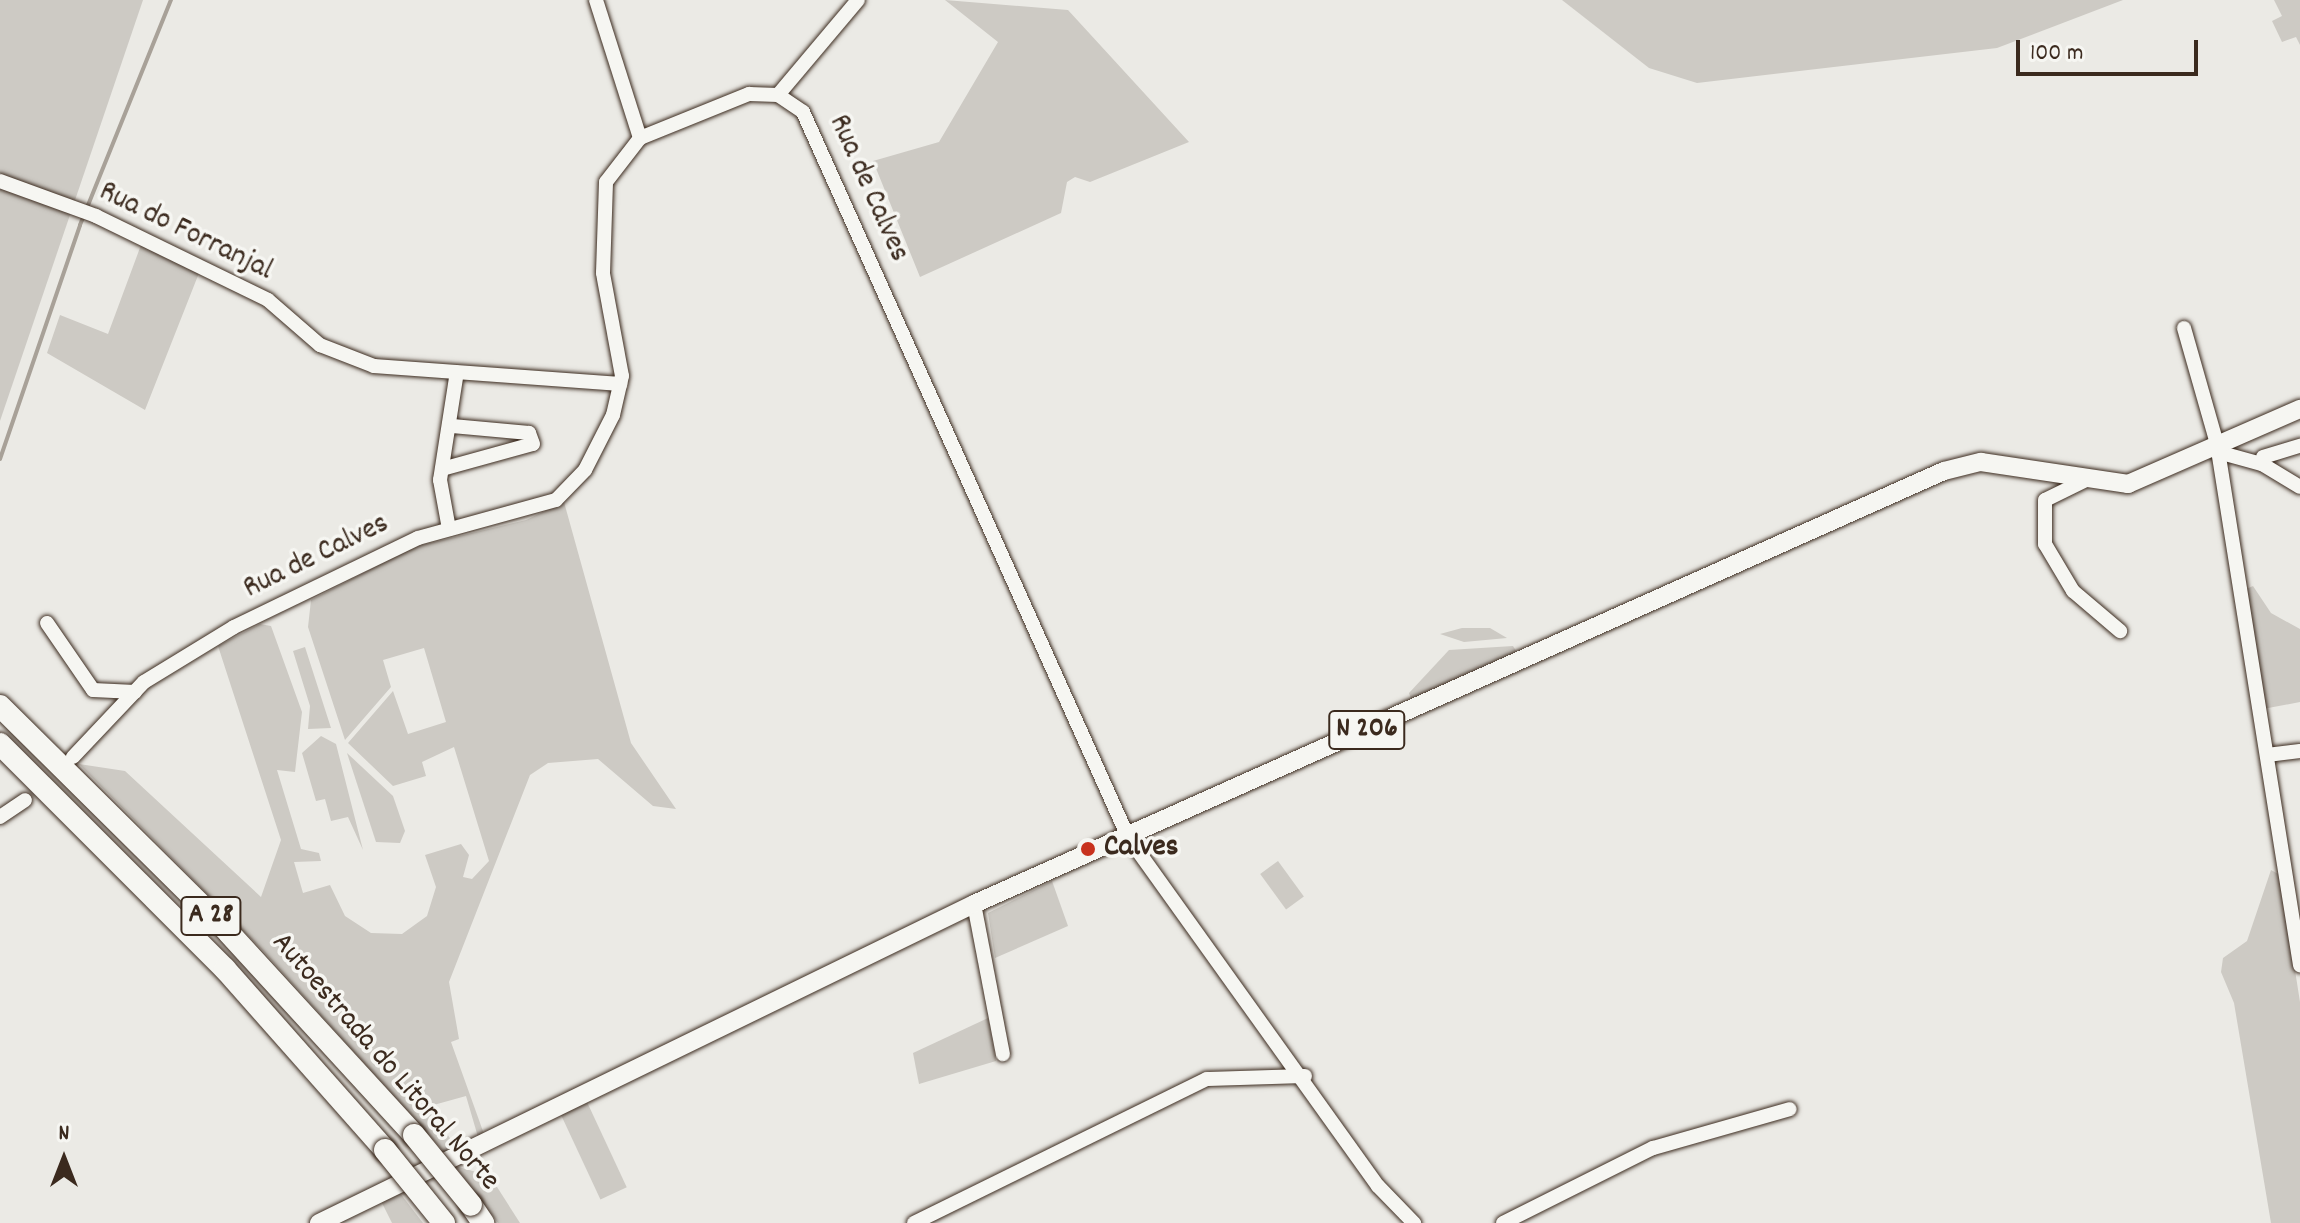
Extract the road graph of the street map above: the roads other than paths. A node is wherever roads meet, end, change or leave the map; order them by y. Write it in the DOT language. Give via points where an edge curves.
graph roads {
  1 [pos="596,0"];
  2 [pos="858,0"];
  3 [pos="778,95"];
  4 [pos="640,138"];
  5 [pos="0,181"];
  6 [pos="2184,328"];
  7 [pos="457,372"];
  8 [pos="620,384"];
  9 [pos="2300,409"];
  10 [pos="452,426"];
  11 [pos="2221,446"];
  12 [pos="2300,446"];
  13 [pos="2263,457"];
  14 [pos="442,469"];
  15 [pos="2300,471"];
  16 [pos="2084,481"];
  17 [pos="2300,487"];
  18 [pos="449,529"];
  19 [pos="47,623"];
  20 [pos="2120,631"];
  21 [pos="135,692"];
  22 [pos="0,706"];
  23 [pos="0,744"];
  24 [pos="2300,751"];
  25 [pos="2267,755"];
  26 [pos="73,757"];
  27 [pos="25,800"];
  28 [pos="0,817"];
  29 [pos="1128,837"];
  30 [pos="974,904"];
  31 [pos="2300,965"];
  32 [pos="1003,1054"];
  33 [pos="1305,1076"];
  34 [pos="1790,1109"];
  35 [pos="477,1214"];
  36 [pos="319,1223"];
  37 [pos="444,1223"];
  38 [pos="914,1223"];
  39 [pos="1414,1223"];
  40 [pos="1503,1223"];
  1 -- 4 [label="street"];
  2 -- 3 [label="street"];
  3 -- 4 [label="street" via="749,94"];
  3 -- 29 [label="street, Rua de Calves" via="803,112"];
  4 -- 8 [label="street" via="606,182 602,207 603,273"];
  5 -- 7 [label="street, Rua do Forranjal" via="96,216 268,300 320,345 374,366"];
  6 -- 11 [label="street"];
  7 -- 8 [label="street, Rua do Forranjal"];
  7 -- 10 [label="street"];
  8 -- 18 [label="street, Rua de Calves" via="585,470 556,500"];
  9 -- 11 [label="main road, N 206"];
  10 -- 14 [label="street"];
  10 -- 14 [label="street" via="529,433 533,444"];
  11 -- 13 [label="street"];
  11 -- 16 [label="main road, N 206" via="2128,484"];
  11 -- 17 [label="street"];
  11 -- 25 [label="street"];
  12 -- 13 [label="street"];
  13 -- 15 [label="street"];
  14 -- 18 [label="street"];
  16 -- 20 [label="street" via="2045,500 2045,544 2073,591"];
  16 -- 29 [label="main road, N 206" via="1981,462 1944,471"];
  18 -- 21 [label="street, Rua de Calves" via="234,627"];
  19 -- 21 [label="street" via="93,690"];
  21 -- 26 [label="street, Rua de Calves"];
  22 -- 35 [label="highway, Autoestrada do Litoral Norte / A 28, bridge" via="229,933 414,1135"];
  23 -- 37 [label="highway, Autoestrada do Litoral Norte / A 28, bridge" via="225,969"];
  24 -- 25 [label="street"];
  25 -- 31 [label="street"];
  27 -- 28 [label="street"];
  29 -- 30 [label="main road, N 206"];
  29 -- 33 [label="street, Rua de Calves"];
  30 -- 32 [label="street"];
  30 -- 36 [label="main road, N 206"];
  33 -- 38 [label="street" via="1207,1079"];
  33 -- 39 [label="street, Rua de Calves" via="1378,1186"];
  34 -- 40 [label="street" via="1653,1148"];
}
